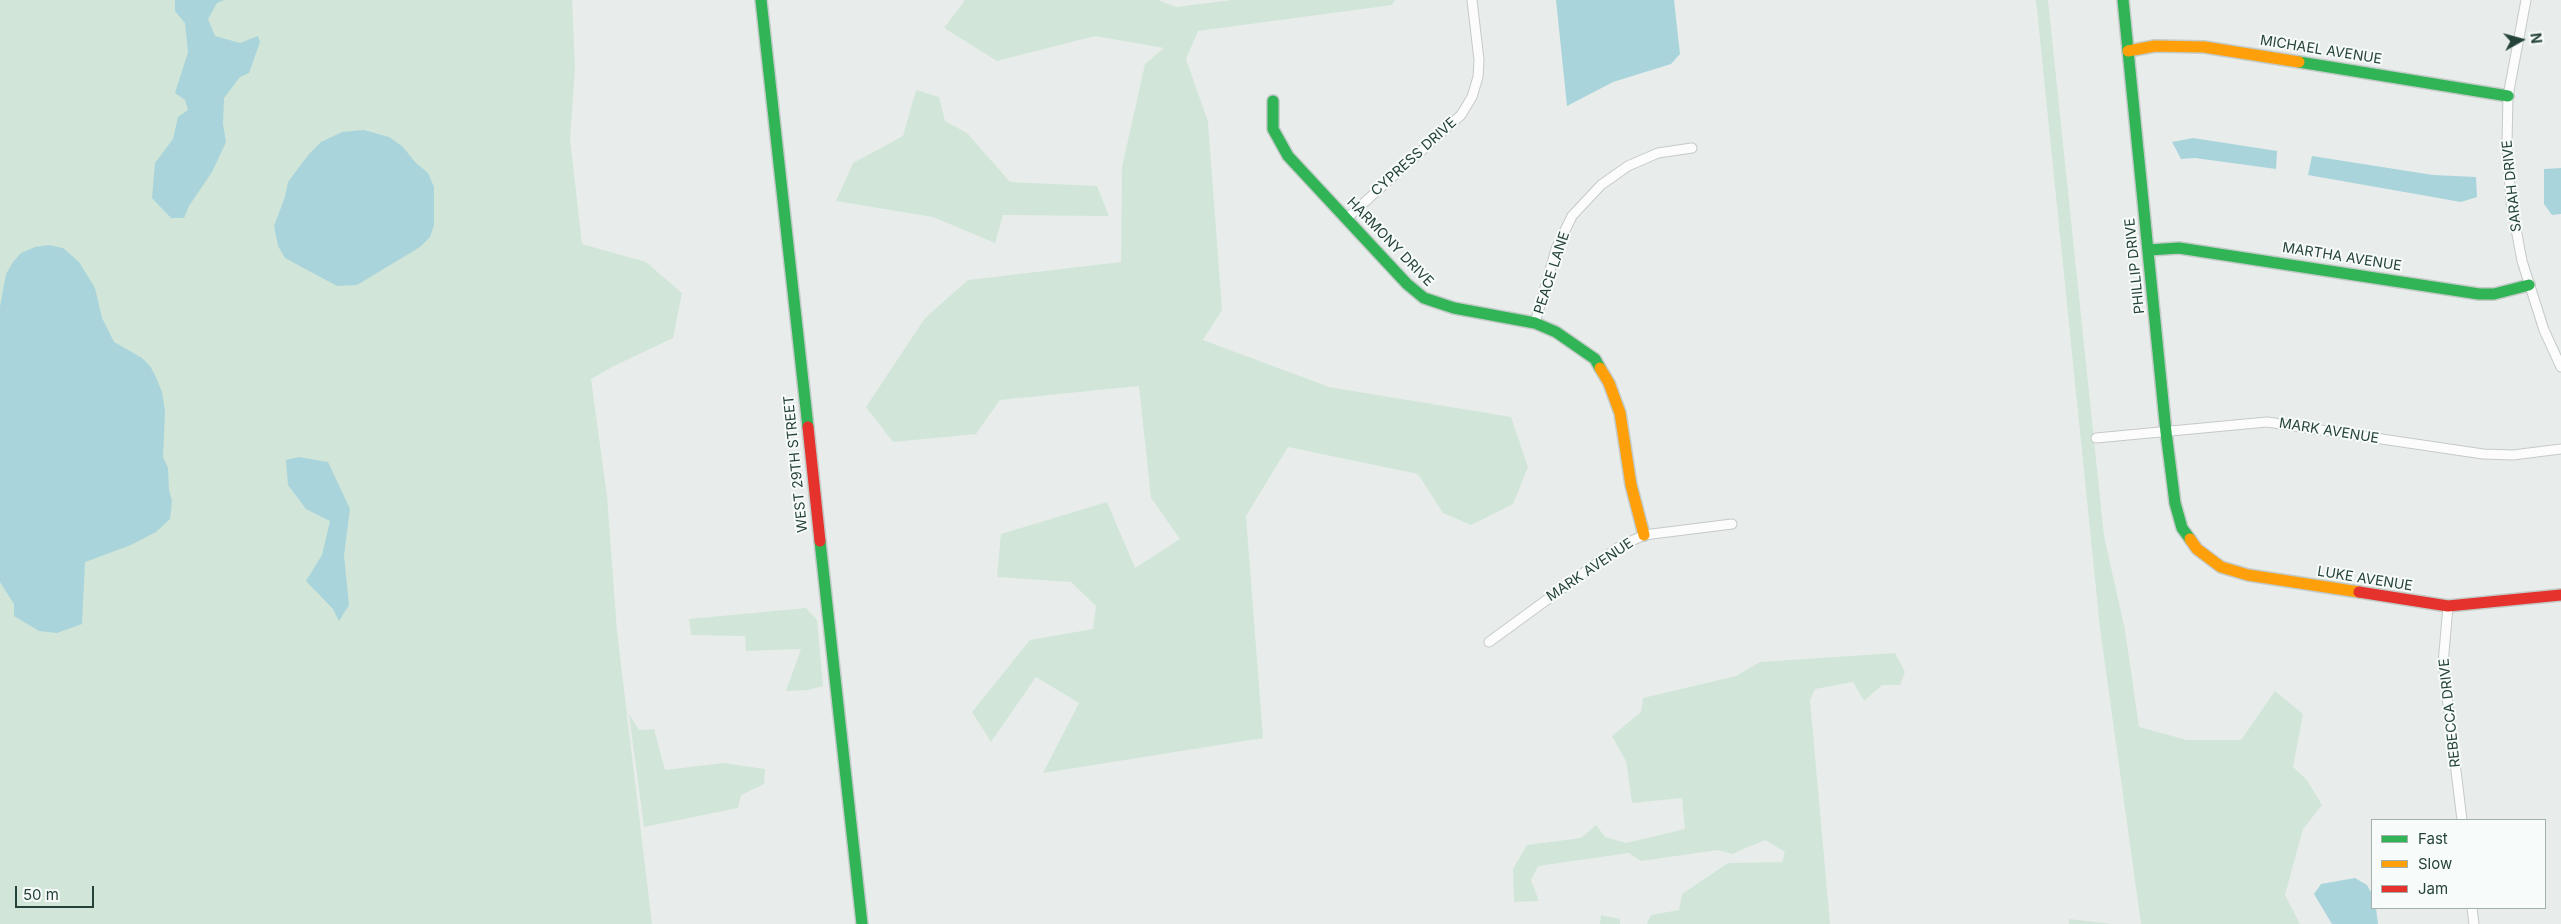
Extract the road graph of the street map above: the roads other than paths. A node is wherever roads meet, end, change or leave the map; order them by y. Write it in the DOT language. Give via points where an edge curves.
graph roads {
  1 [pos="761,0"];
  2 [pos="1472,0"];
  3 [pos="2123,0"];
  4 [pos="2526,0"];
  5 [pos="2128,51"];
  6 [pos="2508,96"];
  7 [pos="1273,101"];
  8 [pos="1692,148"];
  9 [pos="1346,219"];
  10 [pos="2149,250"];
  11 [pos="2529,285"];
  12 [pos="1535,323"];
  13 [pos="2561,367"];
  14 [pos="2166,432"];
  15 [pos="2096,438"];
  16 [pos="2561,449"];
  17 [pos="1732,524"];
  18 [pos="2182,528"];
  19 [pos="1644,535"];
  20 [pos="2561,595"];
  21 [pos="2448,606"];
  22 [pos="1488,642"];
  23 [pos="2462,819"];
  24 [pos="2472,909"];
  25 [pos="862,924"];
  26 [pos="2474,924"];
  1 -- 25 [label="street, WEST 29TH STREET"];
  2 -- 9 [label="street, CYPRESS DRIVE" via="1479,68 1472,96 1461,115"];
  3 -- 5 [label="street, PHILLIP DRIVE"];
  4 -- 6 [label="street, SARAH DRIVE"];
  5 -- 6 [label="street, MICHAEL AVENUE" via="2155,46 2204,46"];
  5 -- 10 [label="street, PHILLIP DRIVE"];
  6 -- 11 [label="street, SARAH DRIVE" via="2511,202"];
  7 -- 9 [label="street, HARMONY DRIVE" via="1273,129 1288,156"];
  8 -- 12 [label="street, PEACE LANE" via="1658,154 1628,166 1601,185 1572,216 1556,249"];
  9 -- 12 [label="street, HARMONY DRIVE" via="1424,298 1454,308"];
  10 -- 11 [label="street, MARTHA AVENUE" via="2179,248 2479,294 2494,294"];
  10 -- 14 [label="street, PHILLIP DRIVE"];
  11 -- 13 [label="street, SARAH DRIVE"];
  12 -- 19 [label="street, HARMONY DRIVE" via="1556,332 1595,359 1609,383 1620,413 1630,486"];
  14 -- 15 [label="street, MARK AVENUE"];
  14 -- 16 [label="street, MARK AVENUE" via="2267,422 2483,454 2514,455"];
  14 -- 18 [label="street, PHILLIP DRIVE" via="2175,503"];
  17 -- 19 [label="street, MARK AVENUE"];
  18 -- 21 [label="street, LUKE AVENUE" via="2197,549 2221,567 2248,575"];
  19 -- 22 [label="street, MARK AVENUE" via="1619,547"];
  20 -- 21 [label="street, LUKE AVENUE"];
  21 -- 23 [label="street, REBECCA DRIVE" via="2443,664"];
  24 -- 26 [label="street"];
}
